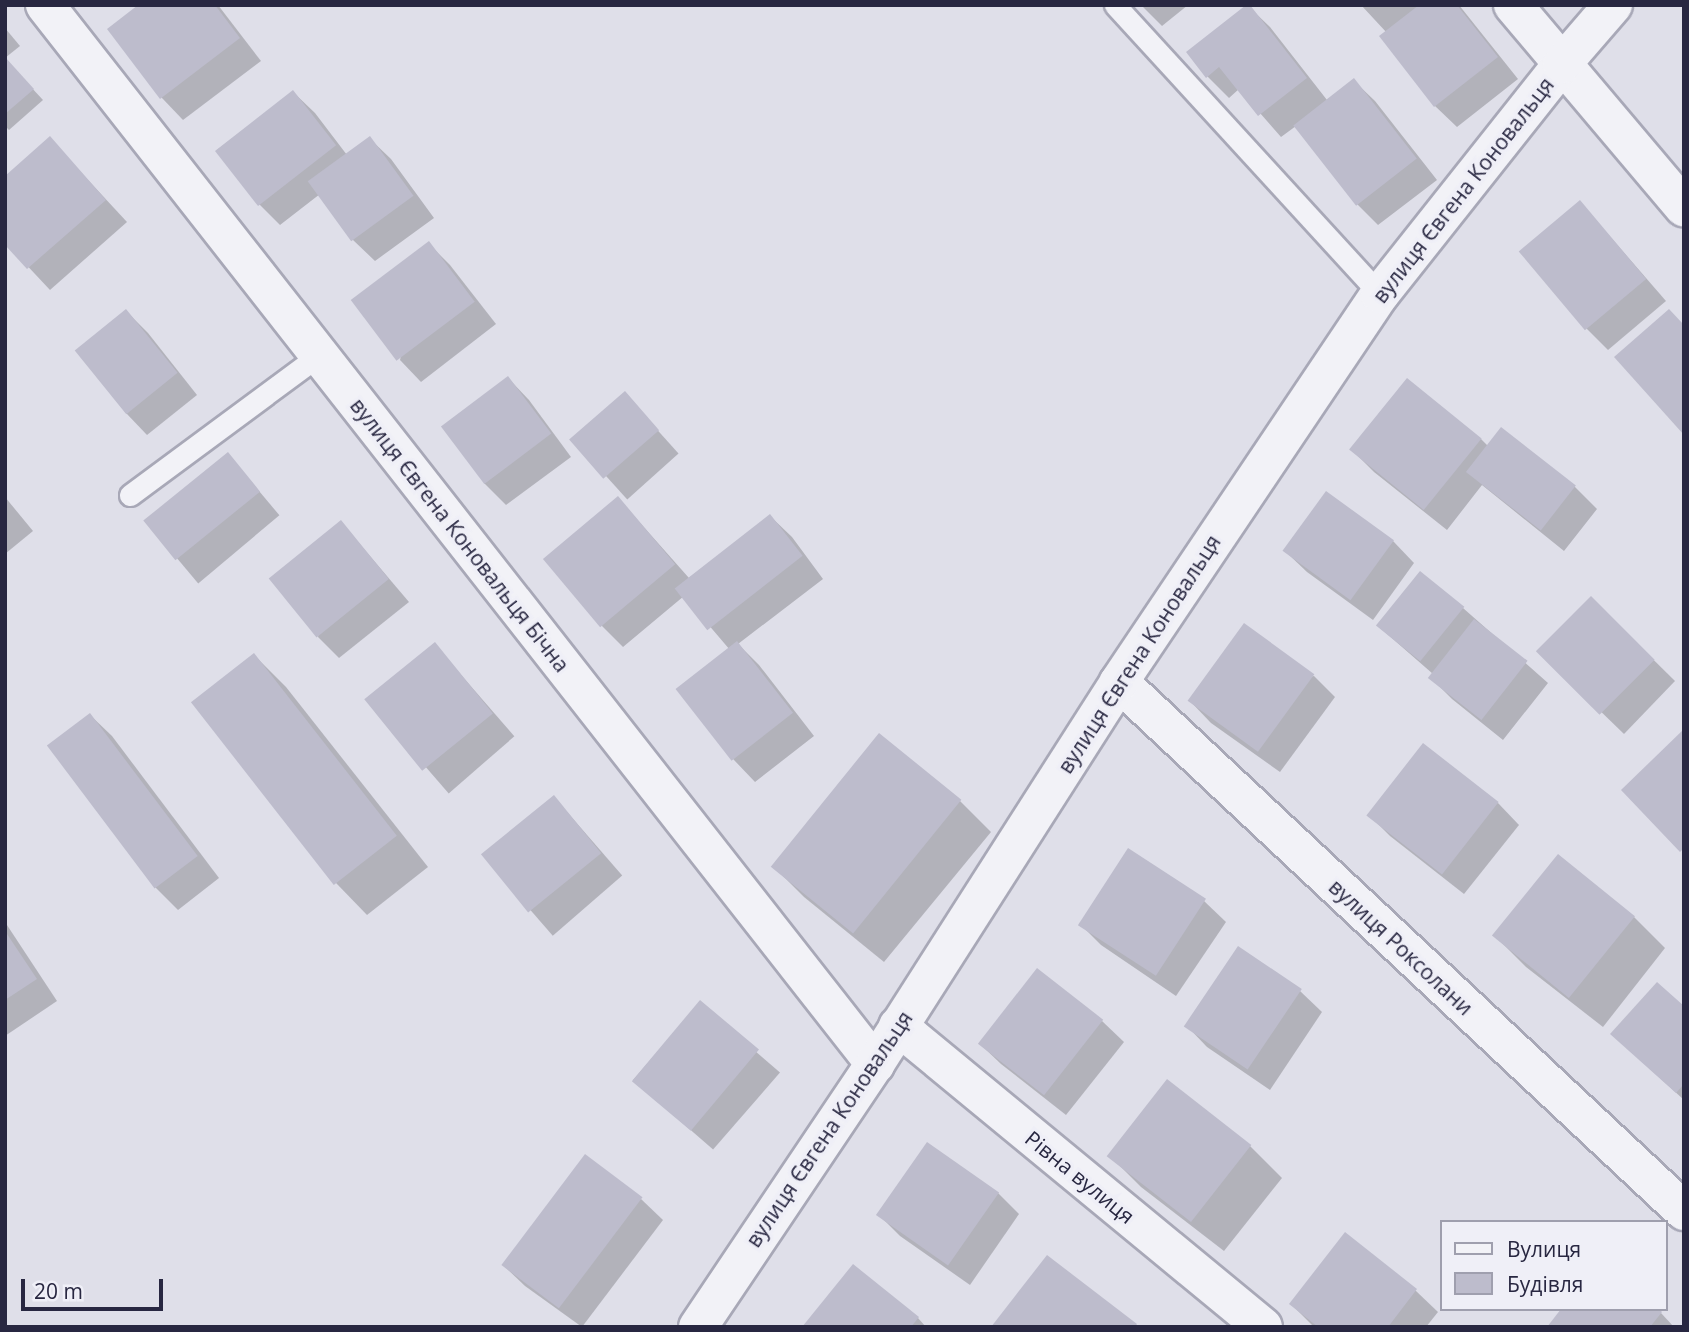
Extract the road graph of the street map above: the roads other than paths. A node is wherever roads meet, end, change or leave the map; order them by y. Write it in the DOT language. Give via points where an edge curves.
graph roads {
  1 [pos="45,5"];
  2 [pos="1115,5"];
  3 [pos="1513,5"];
  4 [pos="1613,5"];
  5 [pos="1562,64"];
  6 [pos="1684,207"];
  7 [pos="1380,294"];
  8 [pos="319,355"];
  9 [pos="130,495"];
  10 [pos="1119,682"];
  11 [pos="898,1026"];
  12 [pos="875,1064"];
  13 [pos="1684,1211"];
  14 [pos="698,1327"];
  15 [pos="1263,1327"];
  1 -- 8 [label="street, вулиця Євгена Коновальця Бічна"];
  2 -- 7 [label="lane"];
  3 -- 5 [label="street"];
  4 -- 5 [label="street, вулиця Євгена Коновальця"];
  5 -- 6 [label="street"];
  5 -- 7 [label="street, вулиця Євгена Коновальця"];
  7 -- 10 [label="street, вулиця Євгена Коновальця"];
  8 -- 9 [label="lane"];
  8 -- 12 [label="street, вулиця Євгена Коновальця Бічна"];
  10 -- 11 [label="street, вулиця Євгена Коновальця"];
  10 -- 13 [label="street, вулиця Роксолани"];
  11 -- 12 [label="street, вулиця Євгена Коновальця"];
  11 -- 15 [label="street, Рівна вулиця"];
  12 -- 14 [label="street, вулиця Євгена Коновальця"];
}
